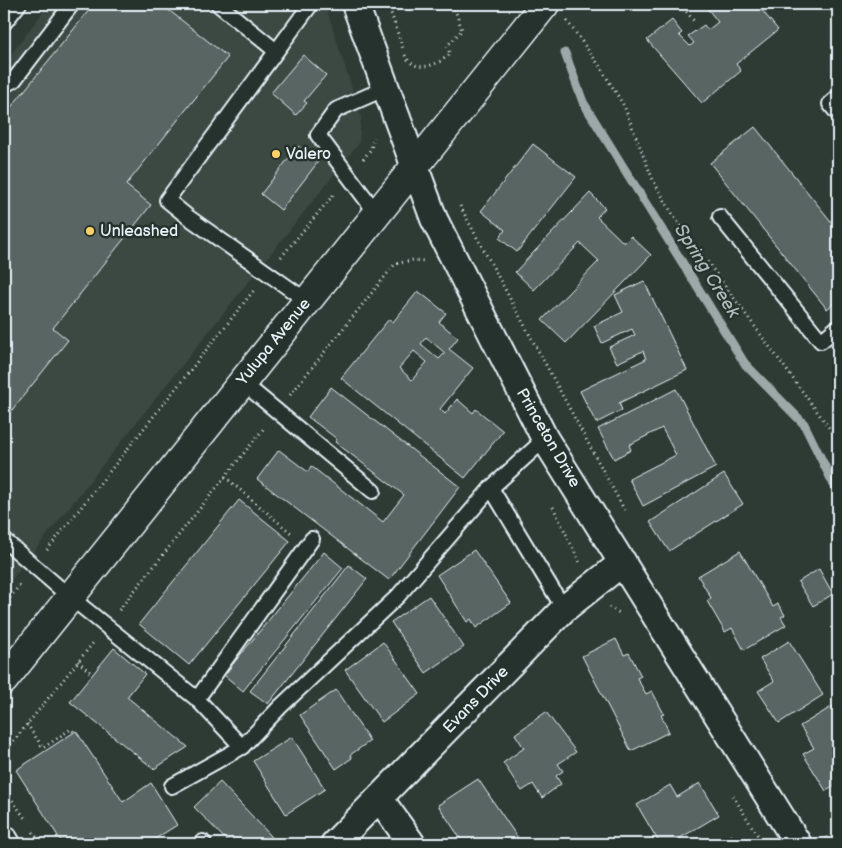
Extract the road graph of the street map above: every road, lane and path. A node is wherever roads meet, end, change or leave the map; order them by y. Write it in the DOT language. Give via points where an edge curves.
graph roads {
  1 [pos="19,4"];
  2 [pos="72,4"];
  3 [pos="218,4"];
  4 [pos="311,4"];
  5 [pos="355,4"];
  6 [pos="388,4"];
  7 [pos="453,4"];
  8 [pos="680,4"];
  9 [pos="555,12"];
  10 [pos="694,21"];
  11 [pos="4,23"];
  12 [pos="276,51"];
  13 [pos="4,85"];
  14 [pos="386,88"];
  15 [pos="838,97"];
  16 [pos="361,99"];
  17 [pos="838,114"];
  18 [pos="414,167"];
  19 [pos="348,177"];
  20 [pos="459,204"];
  21 [pos="376,214"];
  22 [pos="720,217"];
  23 [pos="433,267"];
  24 [pos="268,272"];
  25 [pos="307,301"];
  26 [pos="838,327"];
  27 [pos="242,382"];
  28 [pos="277,411"];
  29 [pos="545,439"];
  30 [pos="838,440"];
  31 [pos="225,477"];
  32 [pos="491,488"];
  33 [pos="373,491"];
  34 [pos="552,506"];
  35 [pos="627,515"];
  36 [pos="4,540"];
  37 [pos="309,543"];
  38 [pos="624,562"];
  39 [pos="34,566"];
  40 [pos="581,566"];
  41 [pos="70,597"];
  42 [pos="4,606"];
  43 [pos="564,609"];
  44 [pos="106,626"];
  45 [pos="78,661"];
  46 [pos="92,674"];
  47 [pos="4,680"];
  48 [pos="197,699"];
  49 [pos="27,724"];
  50 [pos="74,732"];
  51 [pos="242,747"];
  52 [pos="4,753"];
  53 [pos="172,786"];
  54 [pos="4,788"];
  55 [pos="380,799"];
  56 [pos="825,836"];
  57 [pos="4,839"];
  58 [pos="7,844"];
  59 [pos="41,844"];
  60 [pos="200,844"];
  61 [pos="204,844"];
  62 [pos="334,844"];
  63 [pos="412,844"];
  64 [pos="798,844"];
  65 [pos="830,844"];
  1 -- 11 [label="lane"];
  2 -- 13 [label="lane" via="14,80"];
  3 -- 12 [label="lane"];
  4 -- 12 [label="lane"];
  5 -- 14 [label="street, Princeton Drive"];
  6 -- 7 [label="path" via="406,58 426,67 439,64 450,54 447,46 462,30"];
  8 -- 10 [label="path"];
  9 -- 18 [label="street, Yulupa Avenue"];
  9 -- 30 [label="path" via="599,64 624,106 653,180 674,215"];
  12 -- 24 [label="lane" via="167,200"];
  14 -- 16 [label="lane"];
  14 -- 18 [label="street, Princeton Drive"];
  15 -- 17 [label="lane" via="830,104"];
  16 -- 19 [label="path" via="375,137 371,149"];
  16 -- 19 [label="lane" via="336,110 318,135"];
  18 -- 21 [label="street, Yulupa Avenue"];
  18 -- 29 [label="street, Princeton Drive" via="434,219"];
  19 -- 21 [label="lane"];
  19 -- 24 [label="path"];
  20 -- 35 [label="path"];
  21 -- 25 [label="street, Yulupa Avenue"];
  22 -- 26 [label="lane" via="821,341"];
  23 -- 28 [label="path" via="413,260 395,264"];
  24 -- 25 [label="lane"];
  24 -- 39 [label="path"];
  25 -- 27 [label="street, Yulupa Avenue"];
  27 -- 28 [label="lane"];
  27 -- 41 [label="street, Yulupa Avenue"];
  28 -- 31 [label="path"];
  28 -- 33 [label="lane"];
  29 -- 32 [label="lane"];
  29 -- 38 [label="street, Princeton Drive"];
  31 -- 37 [label="path"];
  31 -- 44 [label="path"];
  32 -- 43 [label="lane"];
  32 -- 51 [label="lane" via="398,596"];
  34 -- 40 [label="path"];
  36 -- 39 [label="lane"];
  37 -- 48 [label="lane"];
  38 -- 43 [label="street, Evans Drive"];
  38 -- 64 [label="street, Princeton Drive"];
  39 -- 41 [label="lane"];
  39 -- 42 [label="path"];
  41 -- 44 [label="lane"];
  41 -- 47 [label="street, Yulupa Avenue"];
  43 -- 55 [label="street, Evans Drive"];
  44 -- 45 [label="path"];
  44 -- 48 [label="lane"];
  45 -- 46 [label="path"];
  45 -- 49 [label="path"];
  48 -- 51 [label="lane"];
  49 -- 50 [label="path" via="43,748 71,729"];
  49 -- 52 [label="path"];
  51 -- 53 [label="lane"];
  54 -- 59 [label="path"];
  55 -- 62 [label="street, Evans Drive"];
  55 -- 63 [label="street"];
  56 -- 65 [label="path"];
  57 -- 58 [label="street"];
  60 -- 61 [label="lane"];
}
